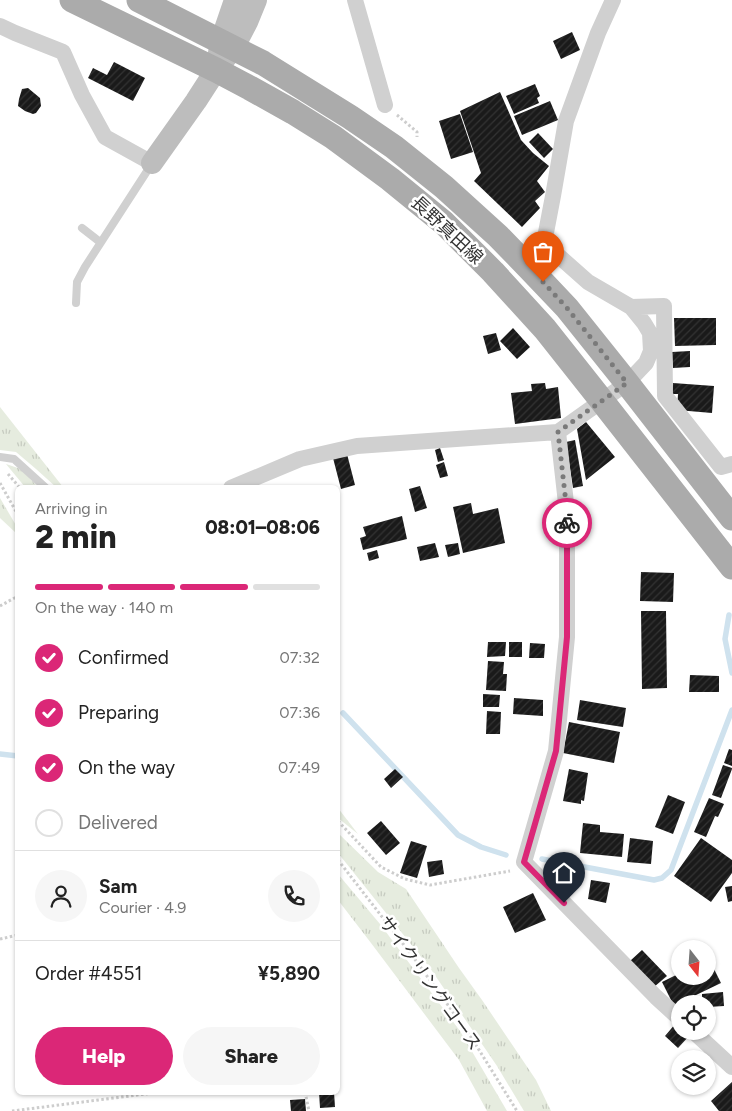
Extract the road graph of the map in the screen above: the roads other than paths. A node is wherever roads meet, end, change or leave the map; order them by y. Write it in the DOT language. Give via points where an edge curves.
graph roads {
  1 [pos="72,0"];
  2 [pos="140,0"];
  3 [pos="235,0"];
  4 [pos="256,0"];
  5 [pos="354,0"];
  6 [pos="613,0"];
  7 [pos="0,26"];
  8 [pos="228,44"];
  9 [pos="216,70"];
  10 [pos="385,105"];
  11 [pos="152,163"];
  12 [pos="82,228"];
  13 [pos="100,242"];
  14 [pos="76,303"];
  15 [pos="631,307"];
  16 [pos="658,344"];
  17 [pos="627,383"];
  18 [pos="602,401"];
  19 [pos="656,402"];
  20 [pos="558,432"];
  21 [pos="0,457"];
  22 [pos="718,470"];
  23 [pos="43,485"];
  24 [pos="238,485"];
  25 [pos="732,518"];
  26 [pos="732,567"];
  27 [pos="671,1011"];
  28 [pos="703,1040"];
  29 [pos="732,1067"];
  1 -- 9 [label="main road, 長野真田線"];
  2 -- 8 [label="main road, 長野真田線"];
  3 -- 8 [label="street"];
  4 -- 8 [label="street" via="247,22"];
  5 -- 10 [label="street"];
  6 -- 15 [label="street" via="566,121 544,243 588,282"];
  7 -- 11 [label="street" via="63,52 82,96 105,136"];
  8 -- 9 [label="street"];
  8 -- 17 [label="main road, 長野真田線" via="350,117 444,187 498,236 567,308"];
  9 -- 11 [label="street"];
  9 -- 18 [label="main road, 長野真田線" via="333,137 444,223 545,329"];
  11 -- 13 [label="lane"];
  12 -- 13 [label="lane"];
  13 -- 14 [label="lane" via="77,282"];
  15 -- 16 [label="street"];
  15 -- 16 [label="street" via="664,306"];
  16 -- 17 [label="street"];
  16 -- 19 [label="street"];
  17 -- 18 [label="street"];
  17 -- 19 [label="main road, 長野真田線"];
  18 -- 20 [label="street"];
  18 -- 26 [label="main road, 長野真田線"];
  19 -- 22 [label="main road, 長野真田線"];
  20 -- 24 [label="street" via="357,446 300,459"];
  20 -- 27 [label="street" via="567,512 567,637 556,751 524,862"];
  21 -- 23 [label="lane" via="14,459"];
  22 -- 25 [label="main road, 長野真田線"];
  28 -- 29 [label="street"];
}
